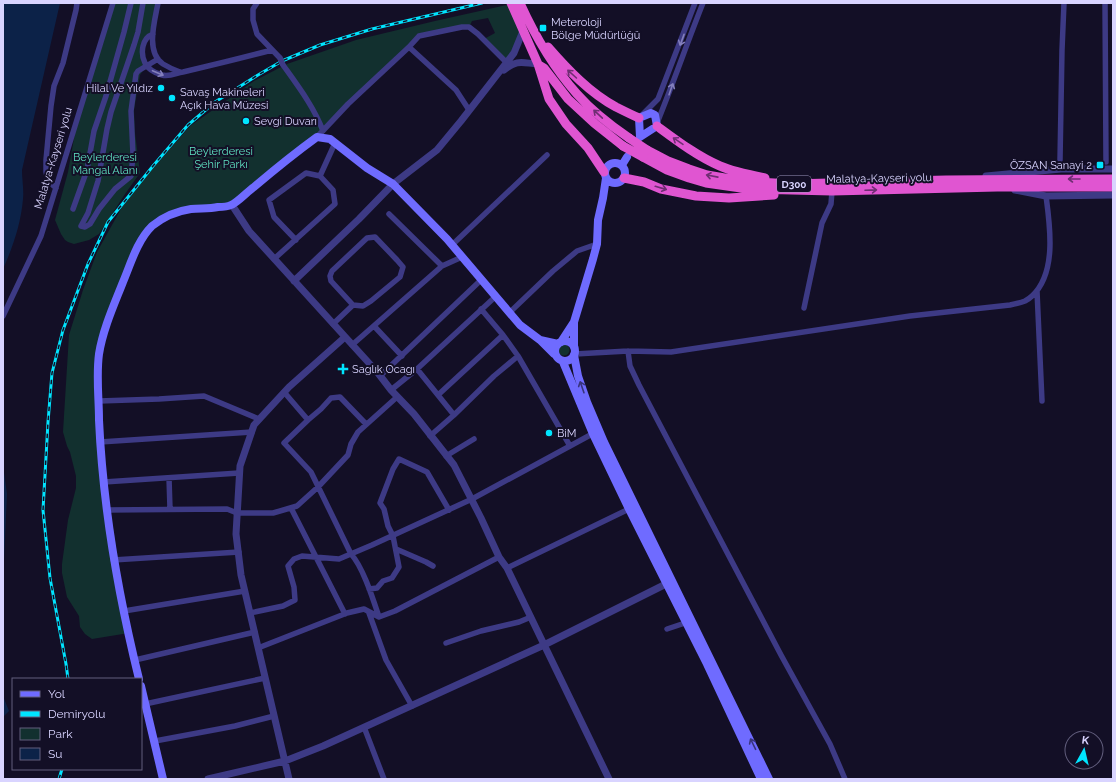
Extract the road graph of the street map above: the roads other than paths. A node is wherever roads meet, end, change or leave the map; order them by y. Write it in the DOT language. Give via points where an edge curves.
graph roads {
  1 [pos="77,3"];
  2 [pos="113,3"];
  3 [pos="131,3"];
  4 [pos="143,3"];
  5 [pos="158,3"];
  6 [pos="257,3"];
  7 [pos="511,3"];
  8 [pos="695,3"];
  9 [pos="703,3"];
  10 [pos="1064,3"];
  11 [pos="1105,3"];
  12 [pos="520,8"];
  13 [pos="523,31"];
  14 [pos="534,31"];
  15 [pos="153,34"];
  16 [pos="409,47"];
  17 [pos="272,50"];
  18 [pos="158,59"];
  19 [pos="508,64"];
  20 [pos="538,64"];
  21 [pos="147,65"];
  22 [pos="180,72"];
  23 [pos="469,110"];
  24 [pos="639,118"];
  25 [pos="656,126"];
  26 [pos="323,131"];
  27 [pos="317,137"];
  28 [pos="335,144"];
  29 [pos="645,154"];
  30 [pos="546,155"];
  31 [pos="627,157"];
  32 [pos="1060,160"];
  33 [pos="1106,162"];
  34 [pos="622,165"];
  35 [pos="1113,169"];
  36 [pos="605,175"];
  37 [pos="320,176"];
  38 [pos="624,178"];
  39 [pos="1113,178"];
  40 [pos="946,180"];
  41 [pos="615,183"];
  42 [pos="393,184"];
  43 [pos="792,184"];
  44 [pos="998,187"];
  45 [pos="1113,187"];
  46 [pos="56,188"];
  47 [pos="832,191"];
  48 [pos="1113,195"];
  49 [pos="1046,196"];
  50 [pos="603,198"];
  51 [pos="232,205"];
  52 [pos="73,209"];
  53 [pos="389,214"];
  54 [pos="296,240"];
  55 [pos="596,244"];
  56 [pos="452,245"];
  57 [pos="462,257"];
  58 [pos="274,259"];
  59 [pos="442,266"];
  60 [pos="481,280"];
  61 [pos="294,281"];
  62 [pos="1037,291"];
  63 [pos="495,297"];
  64 [pos="353,306"];
  65 [pos="804,308"];
  66 [pos="481,309"];
  67 [pos="509,312"];
  68 [pos="3,316"];
  69 [pos="574,322"];
  70 [pos="333,324"];
  71 [pos="374,326"];
  72 [pos="503,335"];
  73 [pos="345,337"];
  74 [pos="540,340"];
  75 [pos="559,343"];
  76 [pos="352,345"];
  77 [pos="628,351"];
  78 [pos="574,352"];
  79 [pos="554,354"];
  80 [pos="402,356"];
  81 [pos="518,356"];
  82 [pos="563,362"];
  83 [pos="417,370"];
  84 [pos="380,376"];
  85 [pos="391,390"];
  86 [pos="284,392"];
  87 [pos="438,395"];
  88 [pos="397,396"];
  89 [pos="99,401"];
  90 [pos="1042,401"];
  91 [pos="454,415"];
  92 [pos="259,419"];
  93 [pos="308,420"];
  94 [pos="366,424"];
  95 [pos="252,432"];
  96 [pos="596,432"];
  97 [pos="430,436"];
  98 [pos="474,439"];
  99 [pos="100,442"];
  100 [pos="570,446"];
  101 [pos="446,456"];
  102 [pos="239,473"];
  103 [pos="169,478"];
  104 [pos="104,482"];
  105 [pos="318,486"];
  106 [pos="472,499"];
  107 [pos="291,508"];
  108 [pos="632,508"];
  109 [pos="170,509"];
  110 [pos="106,510"];
  111 [pos="449,510"];
  112 [pos="237,513"];
  113 [pos="393,536"];
  114 [pos="310,545"];
  115 [pos="396,549"];
  116 [pos="238,552"];
  117 [pos="351,554"];
  118 [pos="302,556"];
  119 [pos="316,557"];
  120 [pos="499,557"];
  121 [pos="114,560"];
  122 [pos="433,566"];
  123 [pos="507,568"];
  124 [pos="669,583"];
  125 [pos="369,589"];
  126 [pos="245,591"];
  127 [pos="124,611"];
  128 [pos="250,613"];
  129 [pos="369,613"];
  130 [pos="344,614"];
  131 [pos="379,617"];
  132 [pos="531,617"];
  133 [pos="689,621"];
  134 [pos="668,629"];
  135 [pos="254,632"];
  136 [pos="446,643"];
  137 [pos="544,644"];
  138 [pos="258,648"];
  139 [pos="135,660"];
  140 [pos="139,678"];
  141 [pos="265,678"];
  142 [pos="142,690"];
  143 [pos="145,704"];
  144 [pos="412,706"];
  145 [pos="274,716"];
  146 [pos="364,728"];
  147 [pos="155,741"];
  148 [pos="285,761"];
  149 [pos="163,779"];
  150 [pos="208,779"];
  151 [pos="289,779"];
  152 [pos="384,779"];
  153 [pos="609,779"];
  154 [pos="761,779"];
  155 [pos="769,779"];
  156 [pos="845,779"];
  1 -- 46 [label="street" via="64,63 54,86 51,106 46,172 48,181"];
  2 -- 46 [label="street, Malatya-Kayseri yolu"];
  3 -- 52 [label="street" via="94,131 87,170"];
  4 -- 21 [label="street" via="138,32 106,130 98,182 88,214 81,226 90,224 115,189 131,176 133,93 136,74"];
  5 -- 15 [label="street"];
  6 -- 17 [label="street" via="253,10 253,20 258,34"];
  7 -- 12 [label="highway, Malatya-Kayseri yolu / D300"];
  8 -- 24 [label="street, one-way" via="658,99"];
  25 -- 9 [label="street, one-way"];
  10 -- 32 [label="street"];
  11 -- 33 [label="street"];
  12 -- 13 [label="highway, Malatya-Kayseri yolu / D300"];
  12 -- 14 [label="highway, D300"];
  13 -- 19 [label="street"];
  13 -- 20 [label="highway, Malatya-Kayseri yolu / D300"];
  24 -- 14 [label="highway, one-way" via="615,107 591,91 564,66"];
  29 -- 14 [label="highway, D300, one-way, bridge" via="577,95 550,59"];
  15 -- 18 [label="street" via="152,45"];
  15 -- 21 [label="street" via="144,41 143,50"];
  16 -- 19 [label="street" via="419,36 469,27"];
  16 -- 23 [label="street" via="456,90"];
  16 -- 26 [label="street"];
  17 -- 22 [label="street"];
  17 -- 26 [label="street, bridge" via="302,91"];
  18 -- 21 [label="street"];
  18 -- 22 [label="street"];
  19 -- 20 [label="street"];
  19 -- 23 [label="street"];
  20 -- 29 [label="highway, Malatya-Kayseri yolu / D300, bridge" via="568,99 594,123 623,146"];
  20 -- 36 [label="highway" via="549,99 566,124 588,148"];
  21 -- 22 [label="street, one-way" via="164,76"];
  23 -- 42 [label="street" via="436,150"];
  24 -- 25 [label="main road" via="651,113 655,116"];
  24 -- 25 [label="main road" via="640,137"];
  43 -- 25 [label="highway, one-way" via="720,166"];
  26 -- 27 [label="street"];
  27 -- 28 [label="main road" via="330,139"];
  27 -- 51 [label="main road"];
  28 -- 37 [label="street"];
  28 -- 42 [label="main road"];
  43 -- 29 [label="highway, D300, one-way" via="742,181 707,175"];
  29 -- 47 [label="highway, Malatya-Kayseri yolu / D300" via="667,170 706,183 748,189"];
  30 -- 56 [label="street"];
  31 -- 34 [label="main road"];
  34 -- 36 [label="main road" via="615,162 606,166"];
  34 -- 38 [label="main road" via="625,171"];
  35 -- 40 [label="street" via="1061,169"];
  36 -- 41 [label="main road" via="611,183"];
  36 -- 50 [label="main road"];
  37 -- 54 [label="street" via="333,190 335,204"];
  37 -- 54 [label="street" via="306,173 269,200 274,217"];
  38 -- 41 [label="main road"];
  38 -- 47 [label="highway, one-way" via="661,189 728,198"];
  39 -- 40 [label="highway, D300, one-way"];
  40 -- 43 [label="highway, D300"];
  41 -- 50 [label="main road"];
  42 -- 56 [label="main road"];
  42 -- 61 [label="street"];
  44 -- 45 [label="highway, Malatya-Kayseri yolu / D300"];
  47 -- 44 [label="highway, Malatya-Kayseri yolu / D300, one-way"];
  44 -- 49 [label="street"];
  46 -- 68 [label="street, Malatya-Kayseri yolu" via="41,236"];
  47 -- 65 [label="street" via="831,204 822,223"];
  48 -- 49 [label="street"];
  49 -- 62 [label="street" via="1050,226 1049,262"];
  50 -- 55 [label="main road"];
  51 -- 58 [label="street" via="249,231"];
  51 -- 89 [label="main road" via="177,212 165,217 144,236 104,331 98,364"];
  53 -- 59 [label="street"];
  54 -- 58 [label="street"];
  55 -- 67 [label="street" via="576,251"];
  55 -- 69 [label="main road"];
  56 -- 57 [label="main road"];
  57 -- 59 [label="street"];
  57 -- 60 [label="main road"];
  58 -- 61 [label="street"];
  59 -- 71 [label="street"];
  60 -- 63 [label="main road"];
  60 -- 80 [label="street"];
  61 -- 70 [label="street"];
  62 -- 77 [label="street" via="1026,301 1010,305 910,316 671,352"];
  62 -- 90 [label="street"];
  63 -- 66 [label="street"];
  63 -- 67 [label="main road"];
  64 -- 64 [label="street" via="331,281 330,276 332,271 367,238 375,237 403,268 400,277 371,301 363,306"];
  64 -- 70 [label="street"];
  66 -- 72 [label="street"];
  66 -- 83 [label="street"];
  67 -- 74 [label="main road" via="520,325"];
  69 -- 75 [label="main road"];
  69 -- 78 [label="main road"];
  70 -- 73 [label="street"];
  71 -- 76 [label="street"];
  71 -- 80 [label="street"];
  72 -- 81 [label="street"];
  72 -- 87 [label="street"];
  73 -- 76 [label="street"];
  73 -- 86 [label="street"];
  74 -- 75 [label="main road"];
  74 -- 79 [label="main road"];
  75 -- 78 [label="main road" via="568,341"];
  75 -- 79 [label="main road" via="554,348"];
  76 -- 84 [label="street"];
  77 -- 78 [label="street"];
  77 -- 156 [label="street" via="630,366 639,385 830,744"];
  78 -- 82 [label="main road" via="570,360"];
  96 -- 78 [label="main road, one-way" via="578,376"];
  79 -- 82 [label="main road"];
  80 -- 84 [label="street"];
  81 -- 91 [label="street"];
  81 -- 100 [label="street"];
  82 -- 96 [label="main road"];
  83 -- 85 [label="street"];
  83 -- 87 [label="street"];
  84 -- 85 [label="street"];
  85 -- 88 [label="street"];
  86 -- 92 [label="street"];
  86 -- 93 [label="street"];
  87 -- 91 [label="street"];
  88 -- 94 [label="street"];
  88 -- 97 [label="street"];
  89 -- 92 [label="street" via="204,396"];
  89 -- 99 [label="main road"];
  91 -- 97 [label="street"];
  92 -- 95 [label="street"];
  93 -- 94 [label="street" via="331,398 340,397"];
  93 -- 105 [label="street" via="284,443 311,472"];
  94 -- 105 [label="street" via="351,444 348,455"];
  95 -- 99 [label="street"];
  95 -- 102 [label="street"];
  96 -- 100 [label="street"];
  96 -- 108 [label="main road"];
  97 -- 101 [label="street"];
  98 -- 101 [label="street"];
  99 -- 104 [label="main road"];
  100 -- 106 [label="street"];
  101 -- 106 [label="street" via="454,465"];
  102 -- 103 [label="street"];
  102 -- 112 [label="street"];
  103 -- 104 [label="street"];
  103 -- 109 [label="street"];
  104 -- 110 [label="main road"];
  105 -- 107 [label="street" via="297,506"];
  105 -- 117 [label="street"];
  106 -- 111 [label="street"];
  106 -- 120 [label="street"];
  107 -- 112 [label="street" via="273,513"];
  107 -- 114 [label="street"];
  108 -- 123 [label="street"];
  108 -- 124 [label="main road"];
  109 -- 110 [label="street"];
  109 -- 112 [label="street" via="227,509"];
  110 -- 121 [label="main road"];
  111 -- 113 [label="street"];
  111 -- 113 [label="street" via="427,472 398,459 380,503"];
  112 -- 116 [label="street"];
  113 -- 115 [label="street"];
  113 -- 117 [label="street"];
  114 -- 118 [label="street"];
  114 -- 119 [label="street"];
  115 -- 122 [label="street"];
  115 -- 125 [label="street" via="400,567 392,578 377,588"];
  116 -- 121 [label="street"];
  116 -- 126 [label="street"];
  117 -- 119 [label="street" via="340,558"];
  117 -- 125 [label="street" via="356,559"];
  118 -- 119 [label="street"];
  118 -- 128 [label="street" via="294,559 288,566 295,600 282,606"];
  119 -- 130 [label="street"];
  120 -- 123 [label="street"];
  120 -- 131 [label="street"];
  121 -- 127 [label="main road"];
  123 -- 132 [label="street"];
  124 -- 133 [label="main road"];
  124 -- 137 [label="street"];
  125 -- 131 [label="street"];
  126 -- 127 [label="street"];
  126 -- 128 [label="street"];
  127 -- 139 [label="main road"];
  128 -- 135 [label="street"];
  129 -- 130 [label="street" via="364,609"];
  129 -- 131 [label="street"];
  129 -- 144 [label="street" via="386,660"];
  130 -- 138 [label="street"];
  132 -- 136 [label="street"];
  132 -- 137 [label="street"];
  133 -- 134 [label="street"];
  133 -- 154 [label="main road"];
  155 -- 133 [label="main road, one-way"];
  135 -- 138 [label="street"];
  135 -- 139 [label="street"];
  137 -- 144 [label="street"];
  137 -- 153 [label="street"];
  138 -- 141 [label="street"];
  139 -- 140 [label="main road"];
  141 -- 143 [label="street"];
  141 -- 145 [label="street"];
  142 -- 143 [label="main road"];
  143 -- 147 [label="main road"];
  144 -- 146 [label="street"];
  145 -- 147 [label="street"];
  145 -- 148 [label="street"];
  146 -- 148 [label="street"];
  146 -- 152 [label="street"];
  147 -- 149 [label="main road"];
  148 -- 150 [label="street"];
  148 -- 151 [label="street"];
}
